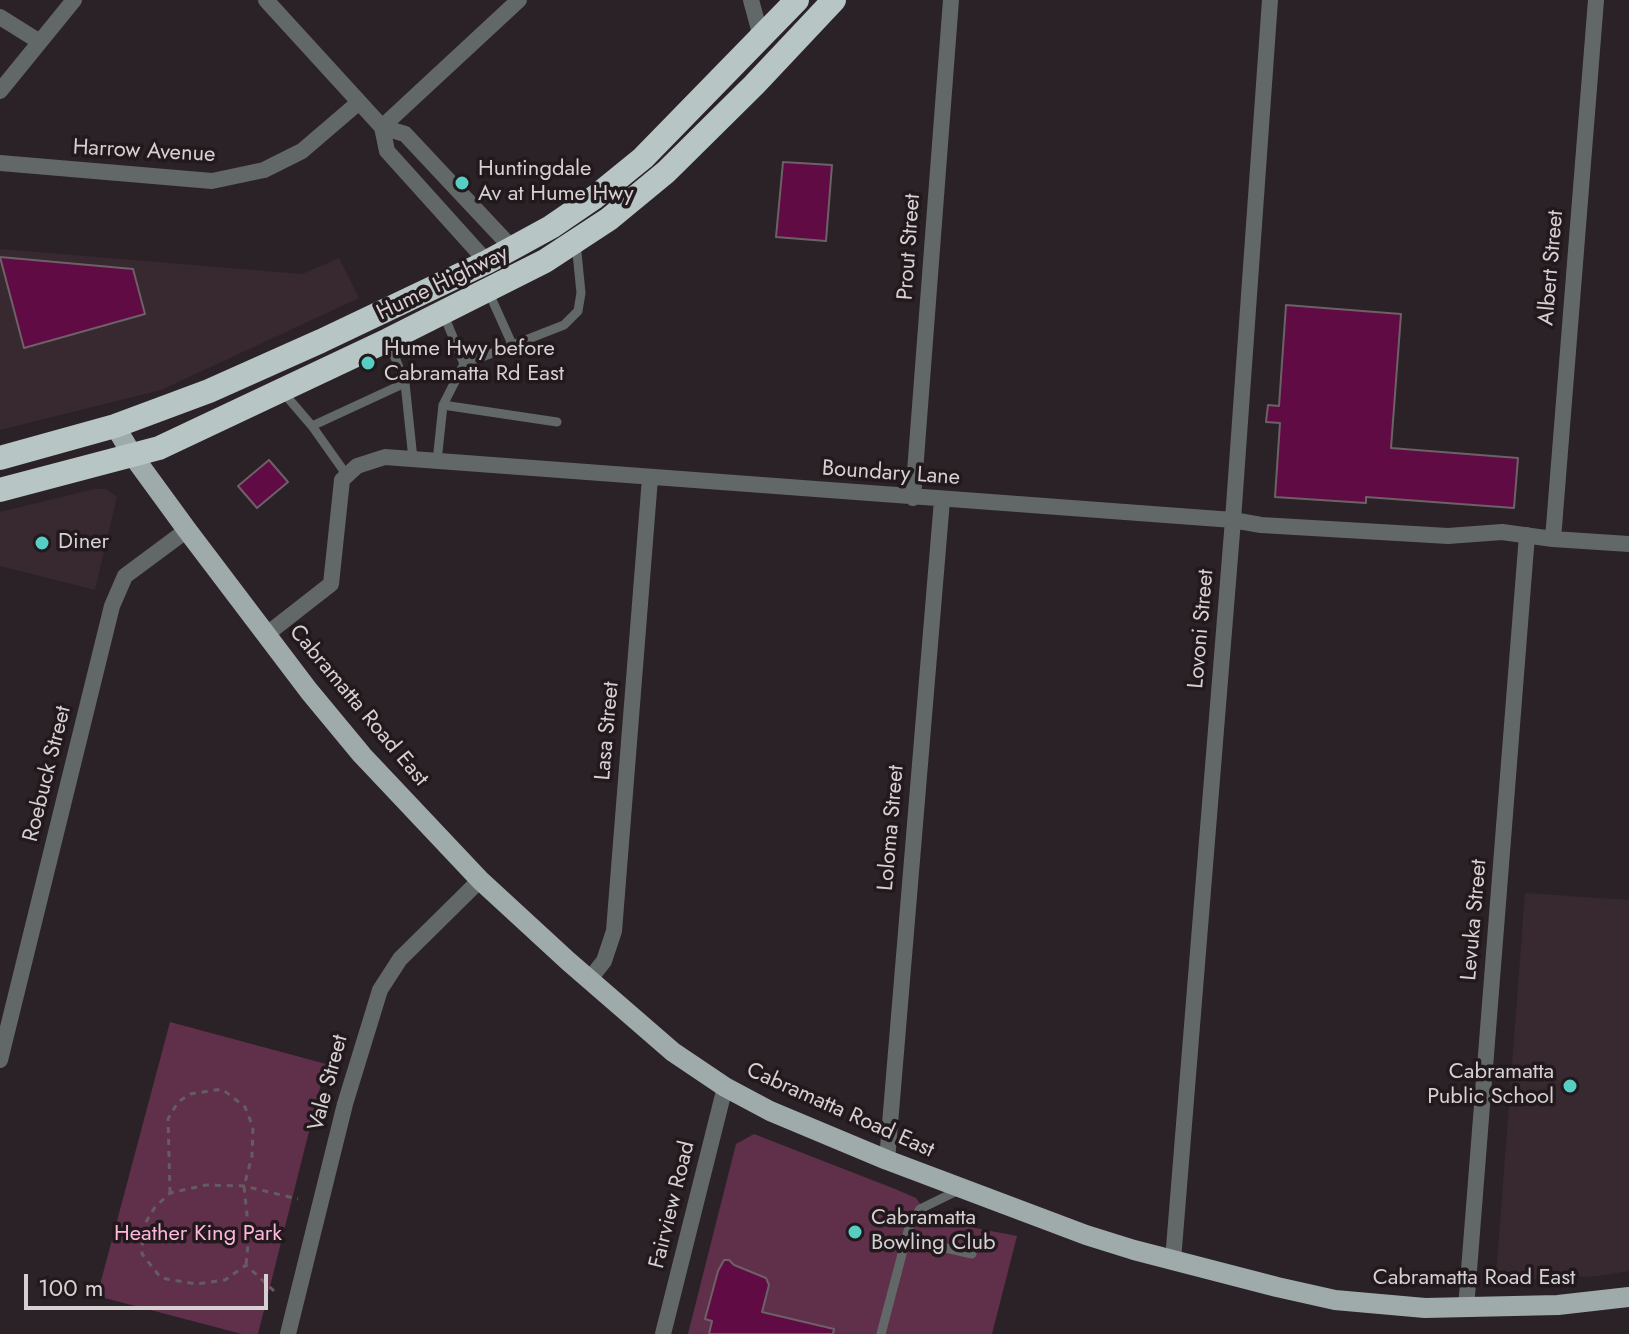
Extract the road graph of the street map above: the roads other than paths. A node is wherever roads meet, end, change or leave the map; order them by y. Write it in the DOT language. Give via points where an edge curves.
graph roads {
  1 [pos="74,0"];
  2 [pos="266,0"];
  3 [pos="519,0"];
  4 [pos="751,0"];
  5 [pos="797,0"];
  6 [pos="834,0"];
  7 [pos="951,0"];
  8 [pos="1270,0"];
  9 [pos="1596,0"];
  10 [pos="0,17"];
  11 [pos="761,37"];
  12 [pos="40,42"];
  13 [pos="0,91"];
  14 [pos="358,103"];
  15 [pos="382,127"];
  16 [pos="0,163"];
  17 [pos="576,243"];
  18 [pos="512,248"];
  19 [pos="487,262"];
  20 [pos="488,291"];
  21 [pos="443,313"];
  22 [pos="388,340"];
  23 [pos="512,344"];
  24 [pos="464,364"];
  25 [pos="405,383"];
  26 [pos="282,391"];
  27 [pos="443,405"];
  28 [pos="557,422"];
  29 [pos="115,426"];
  30 [pos="312,426"];
  31 [pos="133,456"];
  32 [pos="0,458"];
  33 [pos="413,459"];
  34 [pos="437,461"];
  35 [pos="346,474"];
  36 [pos="650,478"];
  37 [pos="0,490"];
  38 [pos="913,498"];
  39 [pos="942,500"];
  40 [pos="1233,520"];
  41 [pos="187,530"];
  42 [pos="1527,535"];
  43 [pos="1553,539"];
  44 [pos="1629,544"];
  45 [pos="267,634"];
  46 [pos="480,880"];
  47 [pos="589,980"];
  48 [pos="0,1060"];
  49 [pos="725,1087"];
  50 [pos="887,1160"];
  51 [pos="962,1189"];
  52 [pos="906,1239"];
  53 [pos="972,1254"];
  54 [pos="1173,1260"];
  55 [pos="1629,1297"];
  56 [pos="1466,1308"];
  57 [pos="288,1334"];
  58 [pos="663,1334"];
  59 [pos="881,1334"];
  1 -- 12 [label="street"];
  2 -- 14 [label="street"];
  3 -- 15 [label="street"];
  4 -- 11 [label="street"];
  5 -- 11 [label="highway, Hume Highway"];
  6 -- 17 [label="highway, Hume Highway" via="666,172"];
  7 -- 38 [label="street, Prout Street"];
  8 -- 40 [label="street, Lovoni Street"];
  9 -- 43 [label="street, Albert Street"];
  10 -- 12 [label="street"];
  11 -- 18 [label="highway, Hume Highway" via="643,158 595,197"];
  12 -- 13 [label="street"];
  14 -- 15 [label="street"];
  14 -- 16 [label="street, Harrow Avenue" via="302,151 264,170 212,181"];
  15 -- 18 [label="street" via="405,134"];
  15 -- 19 [label="street" via="387,151"];
  17 -- 20 [label="highway, Hume Highway"];
  17 -- 23 [label="lane" via="578,311 564,325"];
  18 -- 19 [label="highway, Hume Highway"];
  19 -- 29 [label="highway, Hume Highway" via="209,391"];
  20 -- 21 [label="highway, Hume Highway"];
  20 -- 23 [label="lane"];
  21 -- 22 [label="highway, Hume Highway"];
  21 -- 24 [label="lane"];
  22 -- 25 [label="lane"];
  22 -- 26 [label="highway, Hume Highway"];
  23 -- 24 [label="lane"];
  24 -- 27 [label="lane"];
  25 -- 30 [label="lane"];
  25 -- 33 [label="lane"];
  26 -- 30 [label="lane"];
  26 -- 31 [label="highway, Hume Highway"];
  27 -- 28 [label="lane"];
  27 -- 34 [label="lane"];
  29 -- 31 [label="main road, Cabramatta Road East"];
  29 -- 32 [label="highway, Hume Highway"];
  30 -- 35 [label="lane"];
  31 -- 37 [label="highway, Hume Highway"];
  31 -- 41 [label="main road, Cabramatta Road East"];
  33 -- 34 [label="street, Boundary Lane"];
  33 -- 35 [label="street, Boundary Lane" via="385,457"];
  34 -- 36 [label="street, Boundary Lane"];
  35 -- 45 [label="street" via="331,584"];
  36 -- 38 [label="street, Boundary Lane"];
  36 -- 47 [label="street, Lasa Street" via="614,931 604,961"];
  38 -- 39 [label="street, Boundary Lane"];
  39 -- 40 [label="street, Boundary Lane"];
  39 -- 50 [label="street, Loloma Street"];
  40 -- 42 [label="street, Boundary Lane" via="1448,536"];
  40 -- 54 [label="street, Lovoni Street"];
  41 -- 45 [label="main road, Cabramatta Road East"];
  41 -- 48 [label="street, Roebuck Street" via="125,576 112,606"];
  42 -- 43 [label="street, Boundary Lane"];
  42 -- 56 [label="street, Levuka Street"];
  43 -- 44 [label="street, Boundary Lane"];
  45 -- 46 [label="main road, Cabramatta Road East" via="362,755"];
  46 -- 47 [label="main road, Cabramatta Road East"];
  46 -- 57 [label="street, Vale Street" via="400,959 380,990 345,1104"];
  47 -- 49 [label="main road, Cabramatta Road East" via="673,1052"];
  49 -- 50 [label="main road, Cabramatta Road East"];
  49 -- 58 [label="street, Fairview Road"];
  50 -- 51 [label="main road, Cabramatta Road East"];
  51 -- 52 [label="lane" via="920,1209"];
  51 -- 54 [label="main road, Cabramatta Road East" via="1086,1235"];
  52 -- 53 [label="lane"];
  52 -- 59 [label="lane"];
  54 -- 56 [label="main road, Cabramatta Road East" via="1335,1300"];
  55 -- 56 [label="main road, Cabramatta Road East"];
}
